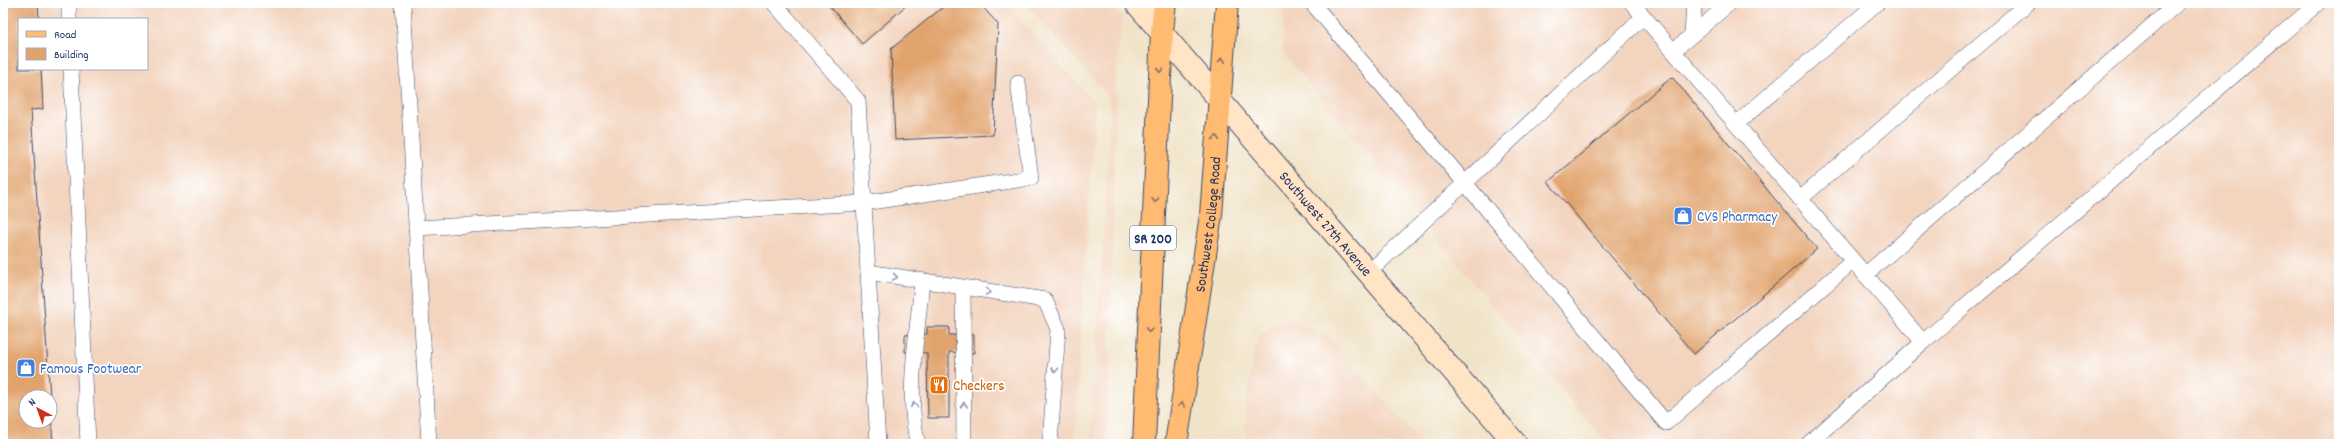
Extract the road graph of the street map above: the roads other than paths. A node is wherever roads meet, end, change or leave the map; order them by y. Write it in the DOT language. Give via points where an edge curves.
graph roads {
  1 [pos="69,3"];
  2 [pos="403,3"];
  3 [pos="774,3"];
  4 [pos="1136,3"];
  5 [pos="1165,3"];
  6 [pos="1227,3"];
  7 [pos="1312,3"];
  8 [pos="1632,3"];
  9 [pos="1694,3"];
  10 [pos="1730,3"];
  11 [pos="1877,3"];
  12 [pos="2028,3"];
  13 [pos="2178,3"];
  14 [pos="2318,3"];
  15 [pos="1643,17"];
  16 [pos="69,18"];
  17 [pos="1162,31"];
  18 [pos="1692,35"];
  19 [pos="1673,51"];
  20 [pos="72,70"];
  21 [pos="1018,83"];
  22 [pos="1219,98"];
  23 [pos="1736,124"];
  24 [pos="1465,183"];
  25 [pos="1800,199"];
  26 [pos="864,203"];
  27 [pos="416,228"];
  28 [pos="1853,261"];
  29 [pos="868,272"];
  30 [pos="1368,273"];
  31 [pos="1865,274"];
  32 [pos="922,281"];
  33 [pos="963,288"];
  34 [pos="1923,342"];
  35 [pos="88,444"];
  36 [pos="429,444"];
  37 [pos="878,444"];
  38 [pos="918,444"];
  39 [pos="964,444"];
  40 [pos="1050,444"];
  41 [pos="1144,444"];
  42 [pos="1176,444"];
  43 [pos="1516,444"];
  44 [pos="1808,444"];
  1 -- 16 [label="lane"];
  2 -- 27 [label="lane"];
  3 -- 26 [label="lane" via="858,101"];
  4 -- 17 [label="main road, Southwest 27th Avenue"];
  5 -- 17 [label="main road, SR 200"];
  22 -- 6 [label="main road, Southwest College Road, one-way"];
  7 -- 24 [label="lane"];
  8 -- 15 [label="lane"];
  9 -- 18 [label="lane"];
  10 -- 18 [label="lane"];
  11 -- 23 [label="lane"];
  12 -- 25 [label="lane"];
  13 -- 31 [label="lane"];
  14 -- 34 [label="lane"];
  15 -- 19 [label="lane"];
  15 -- 24 [label="lane"];
  17 -- 22 [label="main road, Southwest 27th Avenue"];
  17 -- 41 [label="main road, SR 200, one-way"];
  18 -- 19 [label="lane"];
  19 -- 23 [label="lane"];
  20 -- 35 [label="lane"];
  21 -- 26 [label="lane" via="1031,178"];
  22 -- 30 [label="main road, Southwest 27th Avenue"];
  42 -- 22 [label="main road, Southwest College Road, one-way" via="1211,215"];
  23 -- 25 [label="lane"];
  24 -- 28 [label="lane" via="1666,422"];
  24 -- 30 [label="lane"];
  25 -- 28 [label="lane"];
  26 -- 27 [label="lane"];
  26 -- 29 [label="lane"];
  27 -- 36 [label="lane"];
  28 -- 31 [label="lane"];
  29 -- 32 [label="lane, one-way"];
  29 -- 37 [label="lane"];
  30 -- 43 [label="main road, Southwest 27th Avenue"];
  31 -- 34 [label="lane"];
  32 -- 33 [label="lane"];
  38 -- 32 [label="lane, one-way" via="913,390"];
  39 -- 33 [label="lane, one-way"];
  33 -- 40 [label="lane, one-way" via="1045,300 1058,329"];
  34 -- 44 [label="lane"];
}
